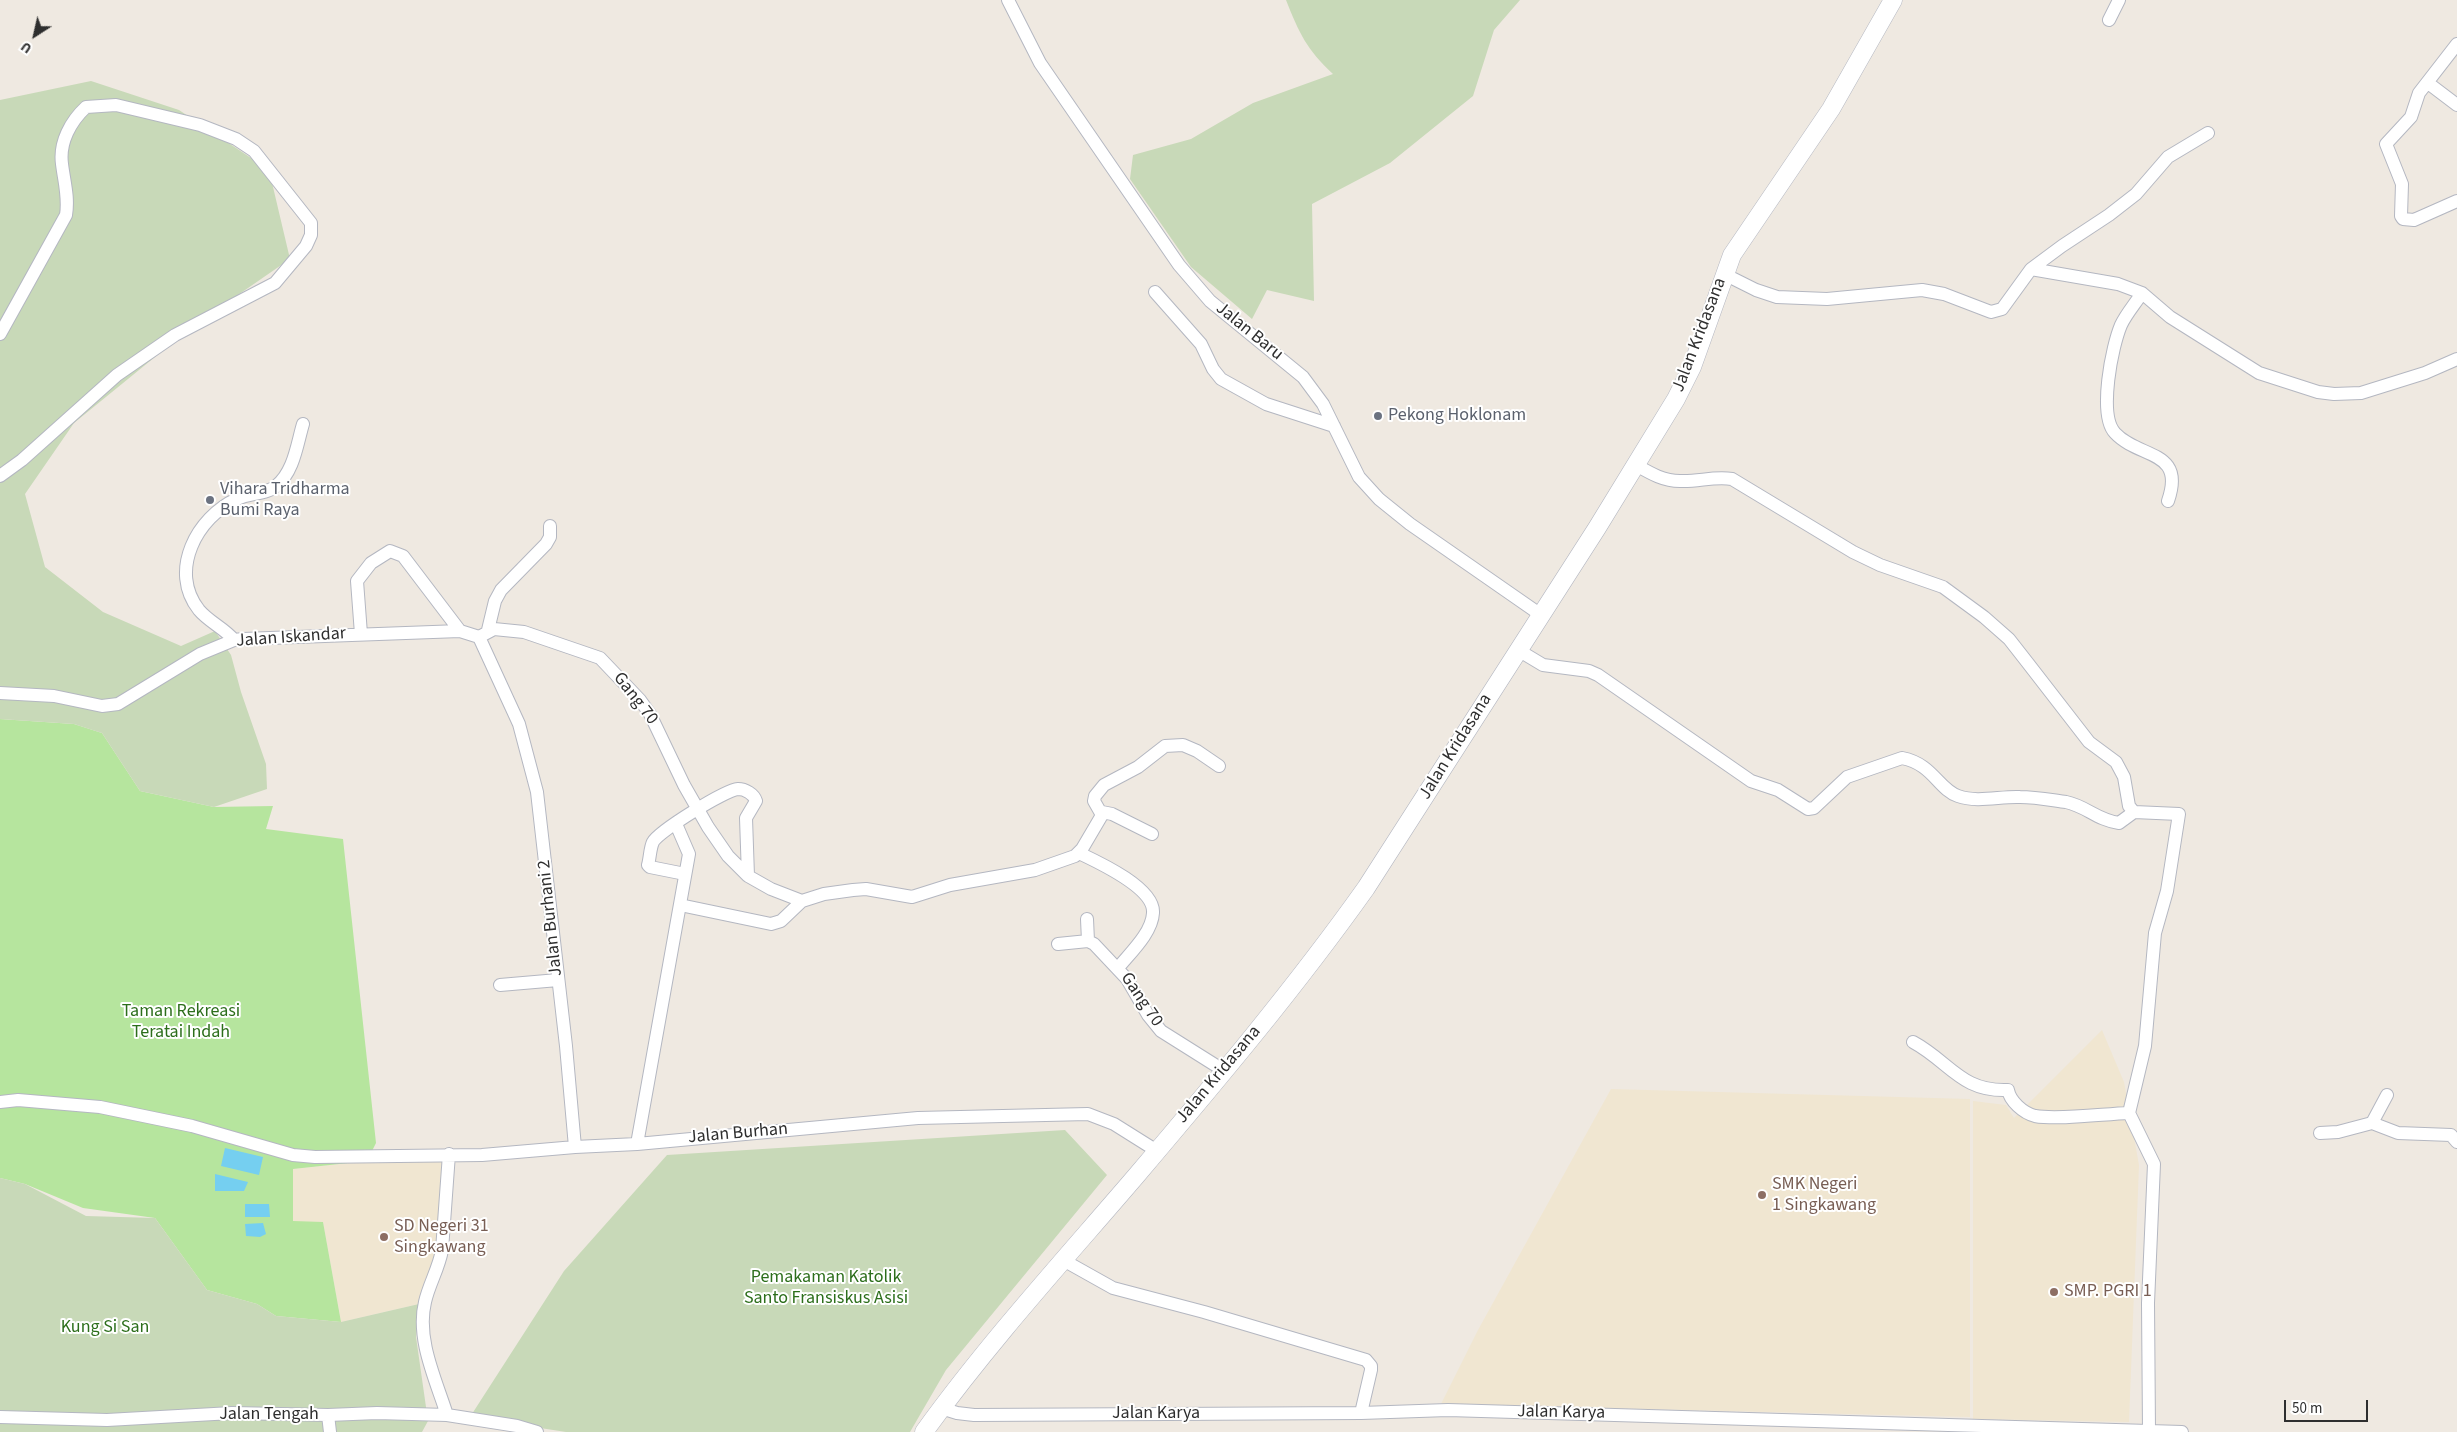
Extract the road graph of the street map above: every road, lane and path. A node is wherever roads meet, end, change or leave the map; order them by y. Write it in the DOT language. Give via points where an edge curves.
graph roads {
  1 [pos="1008,0"];
  2 [pos="1893,0"];
  3 [pos="2118,0"];
  4 [pos="2110,20"];
  5 [pos="2457,44"];
  6 [pos="2428,83"];
  7 [pos="2457,105"];
  8 [pos="2208,133"];
  9 [pos="2457,201"];
  10 [pos="2031,269"];
  11 [pos="1724,274"];
  12 [pos="1155,292"];
  13 [pos="2142,293"];
  14 [pos="0,334"];
  15 [pos="2457,359"];
  16 [pos="303,424"];
  17 [pos="1334,426"];
  18 [pos="1636,465"];
  19 [pos="0,476"];
  20 [pos="2168,501"];
  21 [pos="550,526"];
  22 [pos="1541,615"];
  23 [pos="460,631"];
  24 [pos="361,634"];
  25 [pos="483,634"];
  26 [pos="234,640"];
  27 [pos="1518,650"];
  28 [pos="0,693"];
  29 [pos="1219,766"];
  30 [pos="697,808"];
  31 [pos="1102,812"];
  32 [pos="2134,812"];
  33 [pos="676,824"];
  34 [pos="1152,834"];
  35 [pos="1079,853"];
  36 [pos="684,874"];
  37 [pos="748,876"];
  38 [pos="802,901"];
  39 [pos="680,906"];
  40 [pos="1087,919"];
  41 [pos="1088,941"];
  42 [pos="1058,944"];
  43 [pos="1118,968"];
  44 [pos="558,980"];
  45 [pos="500,985"];
  46 [pos="1913,1042"];
  47 [pos="1223,1070"];
  48 [pos="2387,1095"];
  49 [pos="0,1102"];
  50 [pos="2129,1113"];
  51 [pos="2372,1123"];
  52 [pos="2320,1133"];
  53 [pos="2457,1142"];
  54 [pos="637,1144"];
  55 [pos="575,1147"];
  56 [pos="1157,1151"];
  57 [pos="449,1154"];
  58 [pos="1064,1260"];
  59 [pos="941,1408"];
  60 [pos="1361,1413"];
  61 [pos="328,1415"];
  62 [pos="447,1415"];
  63 [pos="0,1417"];
  64 [pos="465,1419"];
  65 [pos="1911,1428"];
  66 [pos="330,1432"];
  67 [pos="473,1432"];
  68 [pos="537,1432"];
  69 [pos="924,1432"];
  70 [pos="2149,1432"];
  71 [pos="2182,1432"];
  1 -- 17 [label="street, Jalan Baru" via="1040,63 1182,270 1210,301 1304,377"];
  2 -- 11 [label="street, Jalan Kridasana" via="1831,109 1744,236"];
  3 -- 4 [label="street"];
  5 -- 6 [label="street"];
  6 -- 7 [label="street"];
  6 -- 9 [label="street" via="2419,93 2411,117 2386,144 2402,184 2401,216 2405,220 2414,220"];
  8 -- 10 [label="street" via="2168,157 2136,194"];
  10 -- 11 [label="street" via="2002,310 1991,312 1944,294 1922,290 1828,299 1778,297"];
  10 -- 13 [label="street" via="2118,284"];
  11 -- 18 [label="street, Jalan Kridasana" via="1688,376"];
  12 -- 17 [label="street" via="1201,344 1221,379 1266,404"];
  13 -- 15 [label="street" via="2170,317 2260,373 2318,392 2361,393 2425,373"];
  13 -- 20 [label="street" via="2119,332 2110,369 2108,417 2118,436 2170,468 2172,483"];
  14 -- 19 [label="street" via="66,215 68,203 61,160 67,133 86,107 116,104 200,125 236,139 254,151 311,224 306,246 275,283 175,335 124,370"];
  16 -- 26 [label="street" via="284,479 270,490 253,492 220,509 197,535 187,556 188,586 199,609"];
  17 -- 22 [label="street, Jalan Baru" via="1355,470 1379,499 1439,546"];
  18 -- 22 [label="street, Jalan Kridasana"];
  18 -- 32 [label="street" via="1658,478 1672,481 1722,477 1739,482 1853,552 1943,587 1964,600 2009,640 2089,742 2116,762"];
  21 -- 25 [label="street" via="550,538 546,544 498,596"];
  22 -- 27 [label="street, Jalan Kridasana"];
  23 -- 24 [label="street, Jalan Iskandar"];
  23 -- 24 [label="street" via="403,556 390,551 371,563 357,581"];
  23 -- 25 [label="street, Jalan Iskandar"];
  24 -- 26 [label="street, Jalan Iskandar"];
  25 -- 30 [label="street, Gang 70" via="501,629 531,633 600,658 650,714"];
  25 -- 44 [label="street, Jalan Burhani 2" via="519,724 537,792"];
  26 -- 28 [label="street, Jalan Iskandar" via="200,654 118,704 102,706 54,696"];
  27 -- 32 [label="street" via="1542,665 1598,675 1751,782 1778,790 1811,809 1847,777 1902,758 1926,768 1959,796 2067,802 2079,805 2103,820 2119,822"];
  27 -- 47 [label="street, Jalan Kridasana" via="1366,888"];
  29 -- 31 [label="street" via="1183,745 1165,746 1098,791 1094,801"];
  30 -- 33 [label="street"];
  30 -- 37 [label="street, Gang 70" via="728,856"];
  30 -- 37 [label="street" via="737,789 755,797 746,818"];
  31 -- 34 [label="street"];
  31 -- 35 [label="street"];
  32 -- 50 [label="street" via="2179,814 2167,891 2155,933 2144,1046"];
  33 -- 36 [label="street" via="689,854"];
  33 -- 36 [label="street" via="654,841 648,865 653,869"];
  35 -- 38 [label="street" via="1063,862 1035,870 950,885 912,897 862,889 824,894"];
  35 -- 43 [label="street" via="1114,869 1134,884 1153,906 1149,926"];
  36 -- 39 [label="street"];
  37 -- 38 [label="street, Gang 70" via="771,890"];
  38 -- 39 [label="street" via="781,921 771,924"];
  39 -- 54 [label="street"];
  40 -- 41 [label="street"];
  41 -- 42 [label="street"];
  41 -- 43 [label="street, Gang 70"];
  43 -- 47 [label="street, Gang 70" via="1161,1031"];
  44 -- 45 [label="street"];
  44 -- 55 [label="street, Jalan Burhani 2"];
  46 -- 50 [label="street" via="1948,1065 1960,1079 1990,1090 2008,1090 2019,1108 2033,1116"];
  47 -- 56 [label="street, Jalan Kridasana"];
  48 -- 51 [label="street"];
  49 -- 57 [label="street" via="18,1100 100,1107 192,1126 293,1155"];
  50 -- 70 [label="street" via="2154,1164 2148,1303"];
  51 -- 52 [label="street"];
  51 -- 53 [label="street" via="2398,1133 2451,1135"];
  54 -- 55 [label="street"];
  54 -- 56 [label="street, Jalan Burhan" via="918,1118 1088,1114 1114,1124"];
  55 -- 57 [label="street"];
  56 -- 58 [label="street, Jalan Kridasana"];
  57 -- 62 [label="street" via="442,1250 424,1308 426,1351"];
  58 -- 59 [label="street, Jalan Kridasana"];
  58 -- 60 [label="street" via="1113,1288 1366,1360 1371,1370"];
  59 -- 60 [label="street, Jalan Karya" via="974,1415"];
  59 -- 69 [label="street, Jalan Kridasana"];
  60 -- 65 [label="street, Jalan Karya" via="1484,1411"];
  61 -- 62 [label="street, Jalan Tengah"];
  61 -- 63 [label="street, Jalan Tengah" via="232,1413 107,1420"];
  61 -- 66 [label="street"];
  62 -- 64 [label="street, Jalan Tengah"];
  64 -- 67 [label="street"];
  64 -- 68 [label="street, Jalan Tengah" via="518,1426"];
  65 -- 70 [label="street, Jalan Karya"];
  70 -- 71 [label="street, Jalan Karya"];
}
